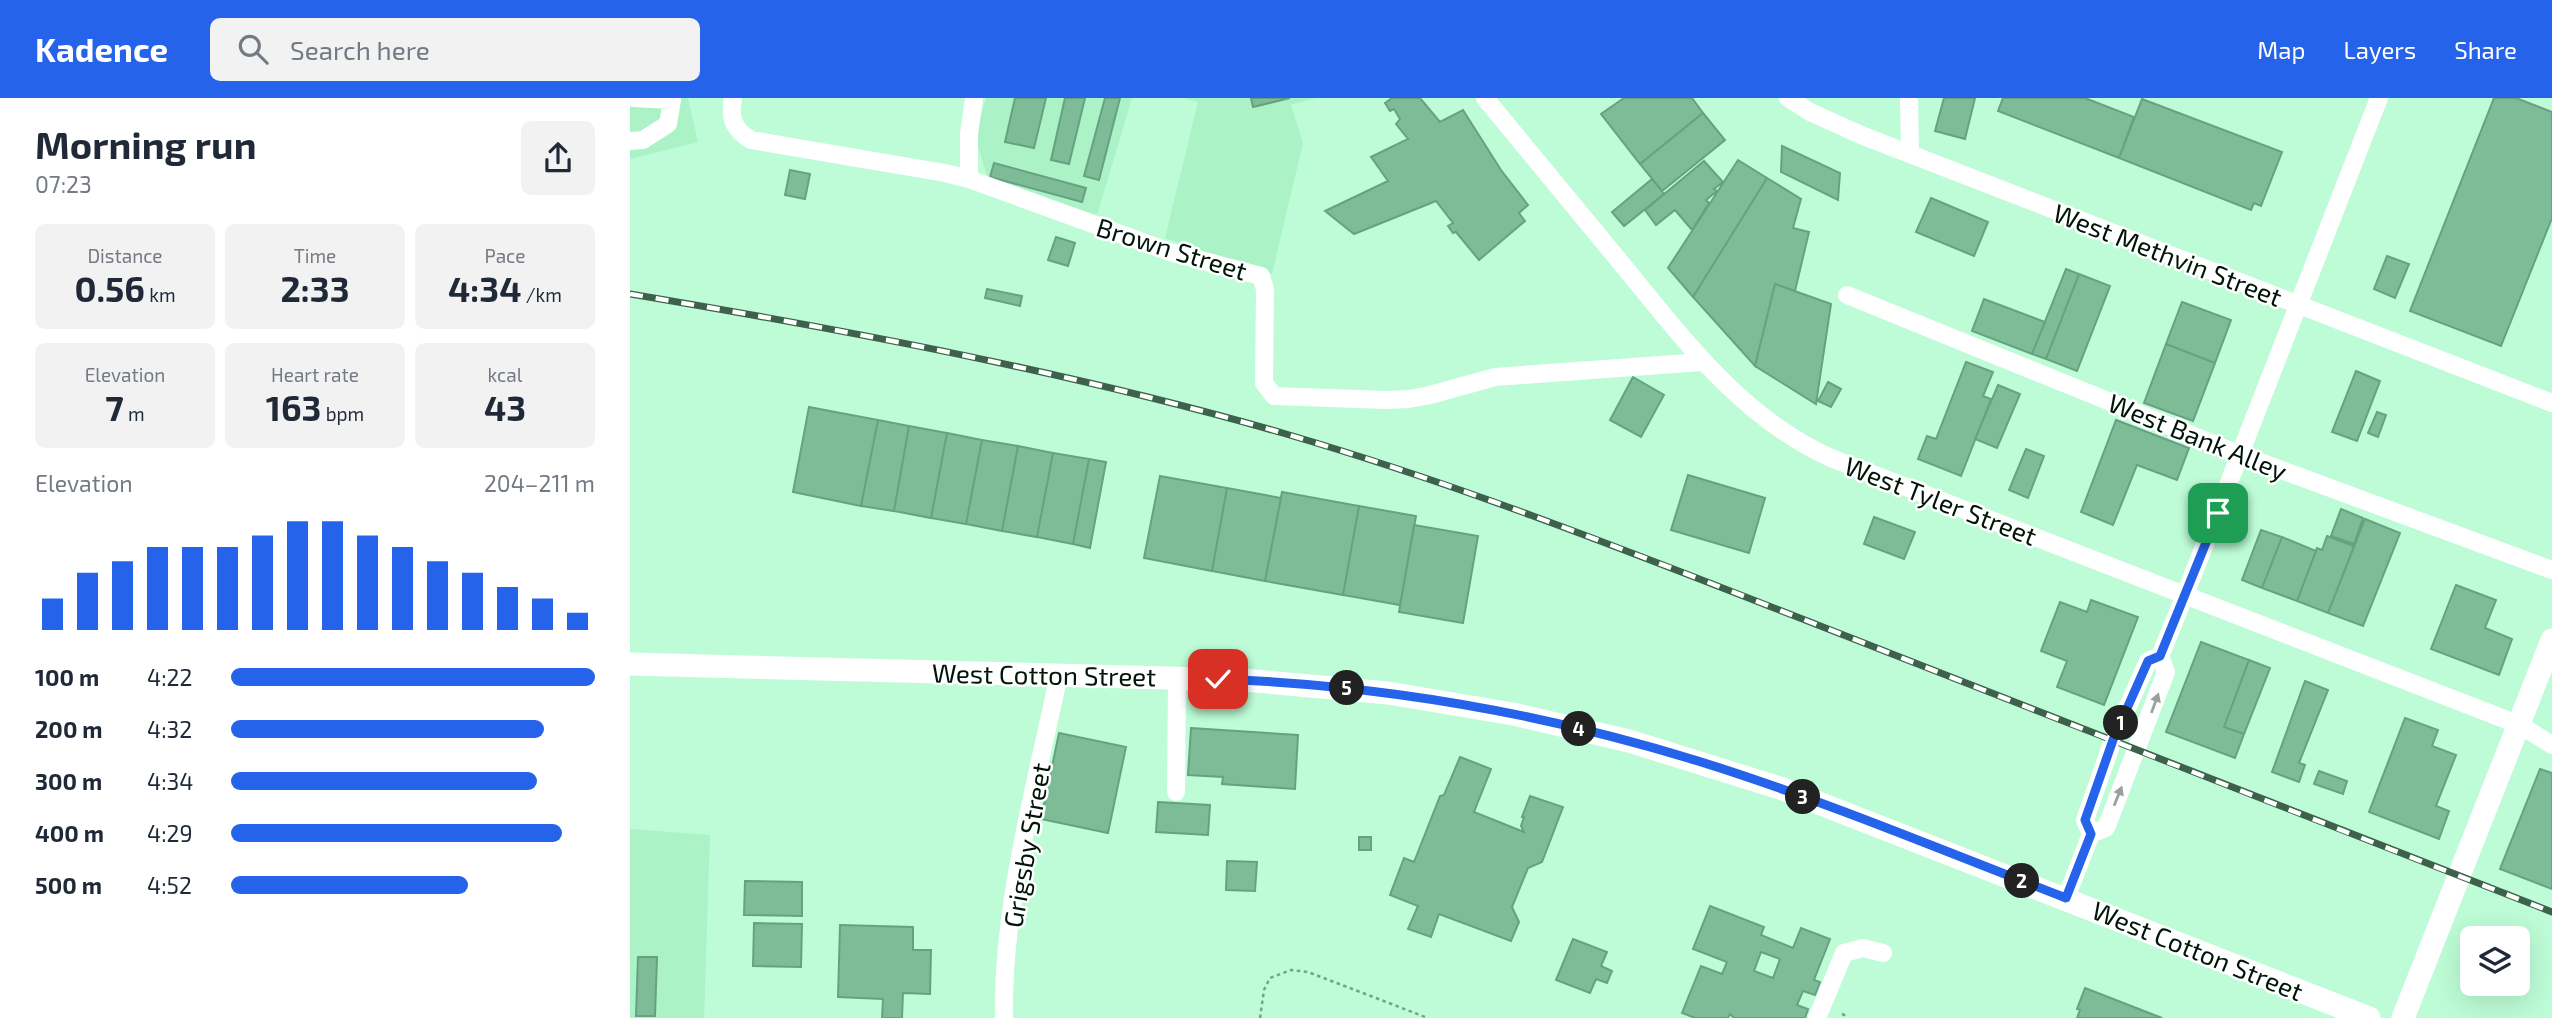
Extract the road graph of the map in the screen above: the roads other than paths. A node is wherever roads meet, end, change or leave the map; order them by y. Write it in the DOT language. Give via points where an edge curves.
graph roads {
  1 [pos="634,98"];
  2 [pos="974,98"];
  3 [pos="1485,98"];
  4 [pos="1788,98"];
  5 [pos="1909,98"];
  6 [pos="2379,98"];
  7 [pos="673,99"];
  8 [pos="732,100"];
  9 [pos="630,141"];
  10 [pos="1910,153"];
  11 [pos="969,179"];
  12 [pos="1847,295"];
  13 [pos="2299,305"];
  14 [pos="1702,362"];
  15 [pos="2552,403"];
  16 [pos="2241,454"];
  17 [pos="2552,570"];
  18 [pos="2185,595"];
  19 [pos="2552,640"];
  20 [pos="2160,656"];
  21 [pos="630,664"];
  22 [pos="1059,674"];
  23 [pos="1177,678"];
  24 [pos="2520,725"];
  25 [pos="2552,729"];
  26 [pos="2552,745"];
  27 [pos="1176,792"];
  28 [pos="2091,834"];
  29 [pos="2066,898"];
  30 [pos="1883,953"];
  31 [pos="1004,1018"];
  32 [pos="1817,1018"];
  33 [pos="2369,1018"];
  34 [pos="2403,1018"];
  1 -- 7 [label="street"];
  2 -- 11 [label="street"];
  3 -- 14 [label="street, West Tyler Street"];
  4 -- 10 [label="street, West Methvin Street" via="1827,120"];
  5 -- 10 [label="street"];
  6 -- 13 [label="street"];
  7 -- 9 [label="street" via="668,124 643,140"];
  8 -- 11 [label="street, Brown Street" via="732,122 751,140"];
  10 -- 13 [label="street, West Methvin Street"];
  11 -- 14 [label="street, Brown Street" via="1170,252 1261,276 1265,282 1264,383 1274,397 1409,399 1495,377"];
  12 -- 16 [label="street, West Bank Alley"];
  13 -- 15 [label="street, West Methvin Street"];
  13 -- 16 [label="street"];
  14 -- 18 [label="street, West Tyler Street" via="1766,419 1811,449"];
  16 -- 17 [label="street, West Bank Alley"];
  16 -- 18 [label="street"];
  18 -- 20 [label="street"];
  18 -- 24 [label="street, West Tyler Street"];
  19 -- 24 [label="main road"];
  20 -- 28 [label="street" via="2148,661 2113,740 2085,820"];
  28 -- 20 [label="street, one-way" via="2106,828 2137,750 2166,672"];
  21 -- 22 [label="main road, West Cotton Street"];
  22 -- 23 [label="main road, West Cotton Street"];
  22 -- 31 [label="street, Grigsby Street" via="1017,873 1005,967"];
  23 -- 27 [label="street"];
  23 -- 29 [label="main road, West Cotton Street" via="1388,693 1618,738 1780,788"];
  24 -- 25 [label="street, West Tyler Street"];
  24 -- 26 [label="street, West Tyler Street"];
  24 -- 34 [label="main road"];
  28 -- 29 [label="street"];
  29 -- 33 [label="main road, West Cotton Street"];
  30 -- 32 [label="street" via="1863,948 1844,953"];
}
